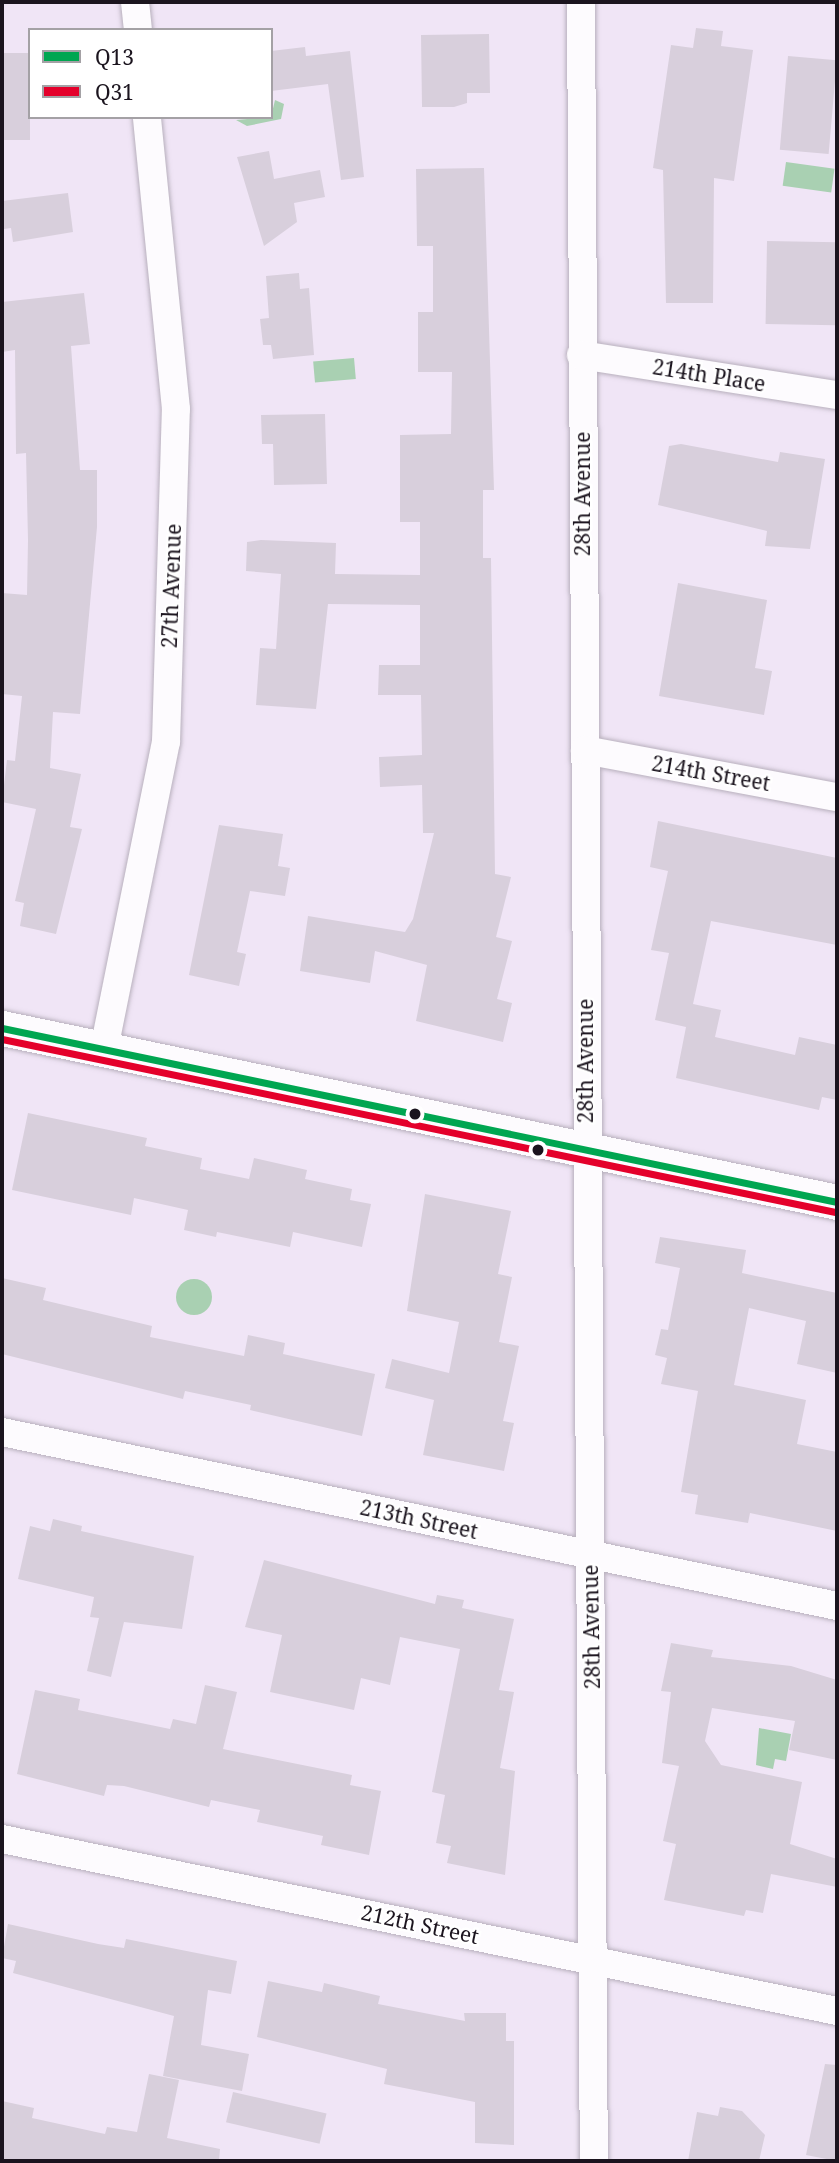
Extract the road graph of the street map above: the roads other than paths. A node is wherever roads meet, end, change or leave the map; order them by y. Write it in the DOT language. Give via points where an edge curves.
graph roads {
  1 [pos="135,2"];
  2 [pos="581,2"];
  3 [pos="138,28"];
  4 [pos="146,119"];
  5 [pos="581,355"];
  6 [pos="837,395"];
  7 [pos="584,750"];
  8 [pos="837,797"];
  9 [pos="2,1028"];
  10 [pos="104,1049"];
  11 [pos="586,1150"];
  12 [pos="837,1202"];
  13 [pos="2,1432"];
  14 [pos="590,1555"];
  15 [pos="837,1606"];
  16 [pos="2,1839"];
  17 [pos="594,1960"];
  18 [pos="837,2011"];
  19 [pos="594,2161"];
  1 -- 3 [label="street"];
  2 -- 5 [label="street, 28th Avenue"];
  4 -- 10 [label="street, 27th Avenue" via="176,409 166,742"];
  5 -- 6 [label="street, 214th Place"];
  5 -- 7 [label="street, 28th Avenue"];
  7 -- 8 [label="street, 214th Street"];
  7 -- 11 [label="street, 28th Avenue"];
  9 -- 10 [label="street"];
  10 -- 11 [label="street"];
  11 -- 12 [label="street"];
  11 -- 14 [label="street, 28th Avenue"];
  13 -- 14 [label="street, 213th Street"];
  14 -- 15 [label="street, 213th Street"];
  14 -- 17 [label="street, 28th Avenue"];
  16 -- 17 [label="street, 212th Street"];
  17 -- 18 [label="street, 212th Street"];
  17 -- 19 [label="street, 28th Avenue"];
}
